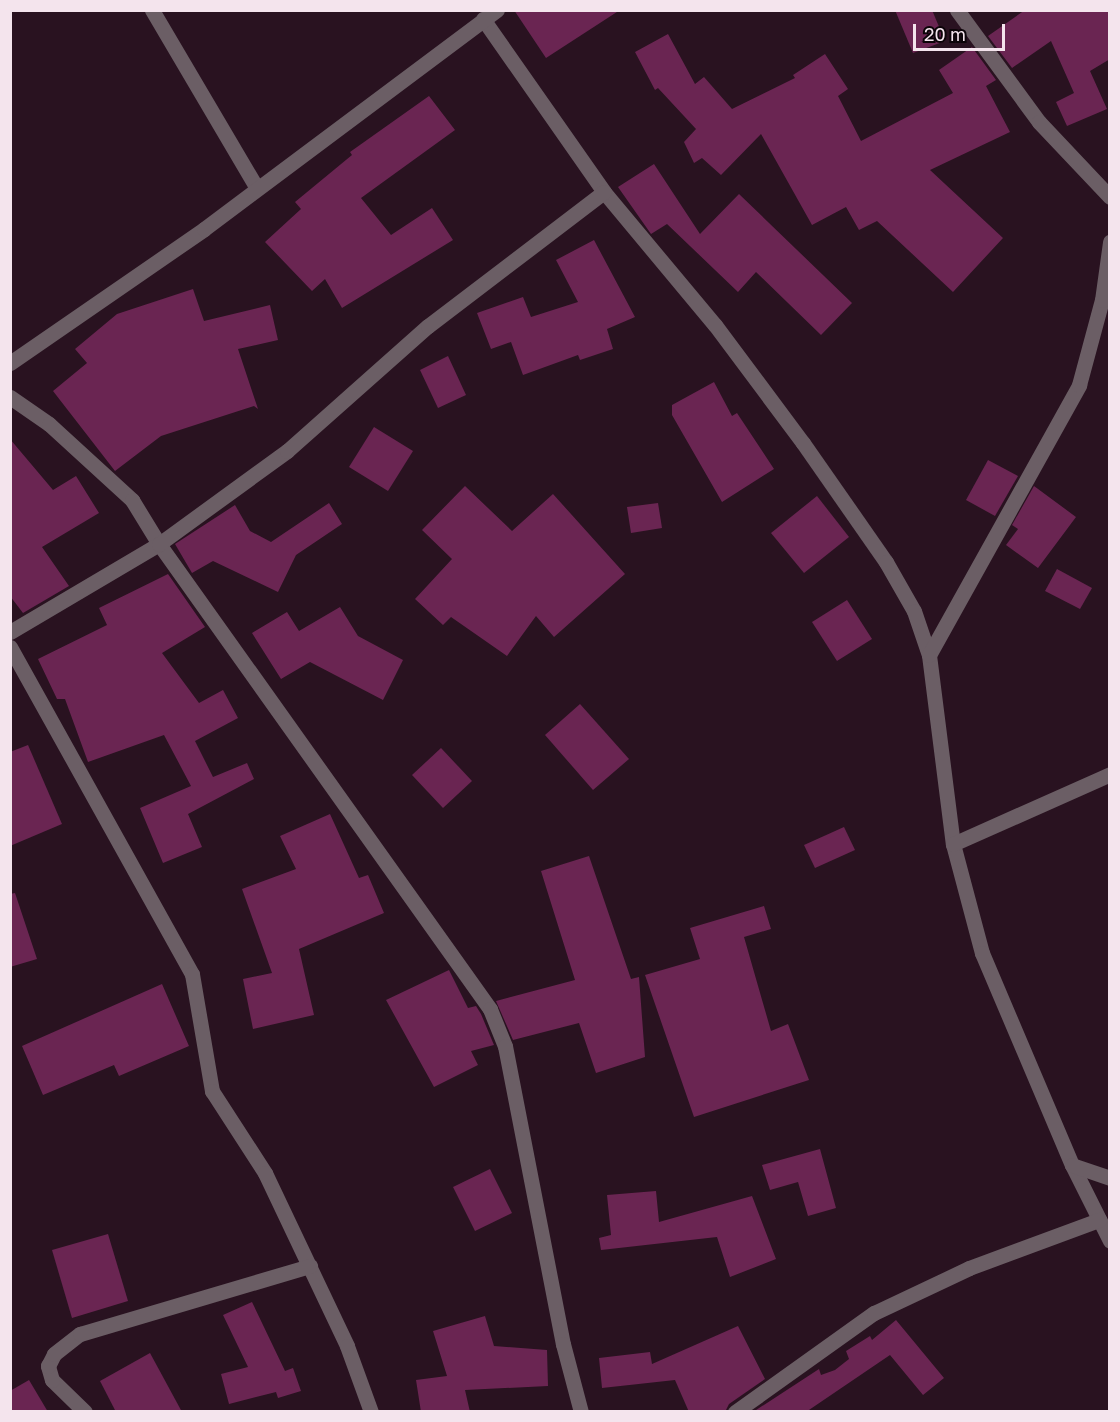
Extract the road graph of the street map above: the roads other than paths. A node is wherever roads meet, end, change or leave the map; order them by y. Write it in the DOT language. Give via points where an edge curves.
graph roads {
  1 [pos="152,10"];
  2 [pos="957,10"];
  3 [pos="492,13"];
  4 [pos="257,188"];
  5 [pos="604,192"];
  6 [pos="1110,197"];
  7 [pos="1110,242"];
  8 [pos="10,363"];
  9 [pos="10,397"];
  10 [pos="159,543"];
  11 [pos="10,632"];
  12 [pos="10,647"];
  13 [pos="929,655"];
  14 [pos="1110,774"];
  15 [pos="953,844"];
  16 [pos="1072,1165"];
  17 [pos="1110,1178"];
  18 [pos="1099,1220"];
  19 [pos="1110,1241"];
  20 [pos="310,1266"];
  21 [pos="85,1412"];
  22 [pos="371,1412"];
  23 [pos="581,1412"];
  24 [pos="735,1412"];
  1 -- 4 [label="street"];
  2 -- 6 [label="street" via="1039,122"];
  3 -- 4 [label="street"];
  3 -- 5 [label="street"];
  4 -- 8 [label="street"];
  5 -- 10 [label="street" via="428,326 287,452"];
  5 -- 13 [label="street" via="715,325 886,562 914,611"];
  7 -- 13 [label="street" via="1102,300 1079,385"];
  9 -- 10 [label="street" via="49,424 132,500"];
  10 -- 11 [label="street"];
  10 -- 23 [label="street" via="490,1008 505,1046 563,1344"];
  12 -- 20 [label="street" via="192,974 212,1091 265,1173"];
  13 -- 15 [label="street"];
  14 -- 15 [label="street"];
  15 -- 16 [label="street" via="982,953"];
  16 -- 17 [label="street"];
  16 -- 18 [label="street"];
  18 -- 19 [label="street"];
  18 -- 24 [label="street" via="969,1268 874,1313"];
  20 -- 21 [label="street" via="80,1334 54,1354 48,1366 52,1380"];
  20 -- 22 [label="street" via="347,1346"];
}
